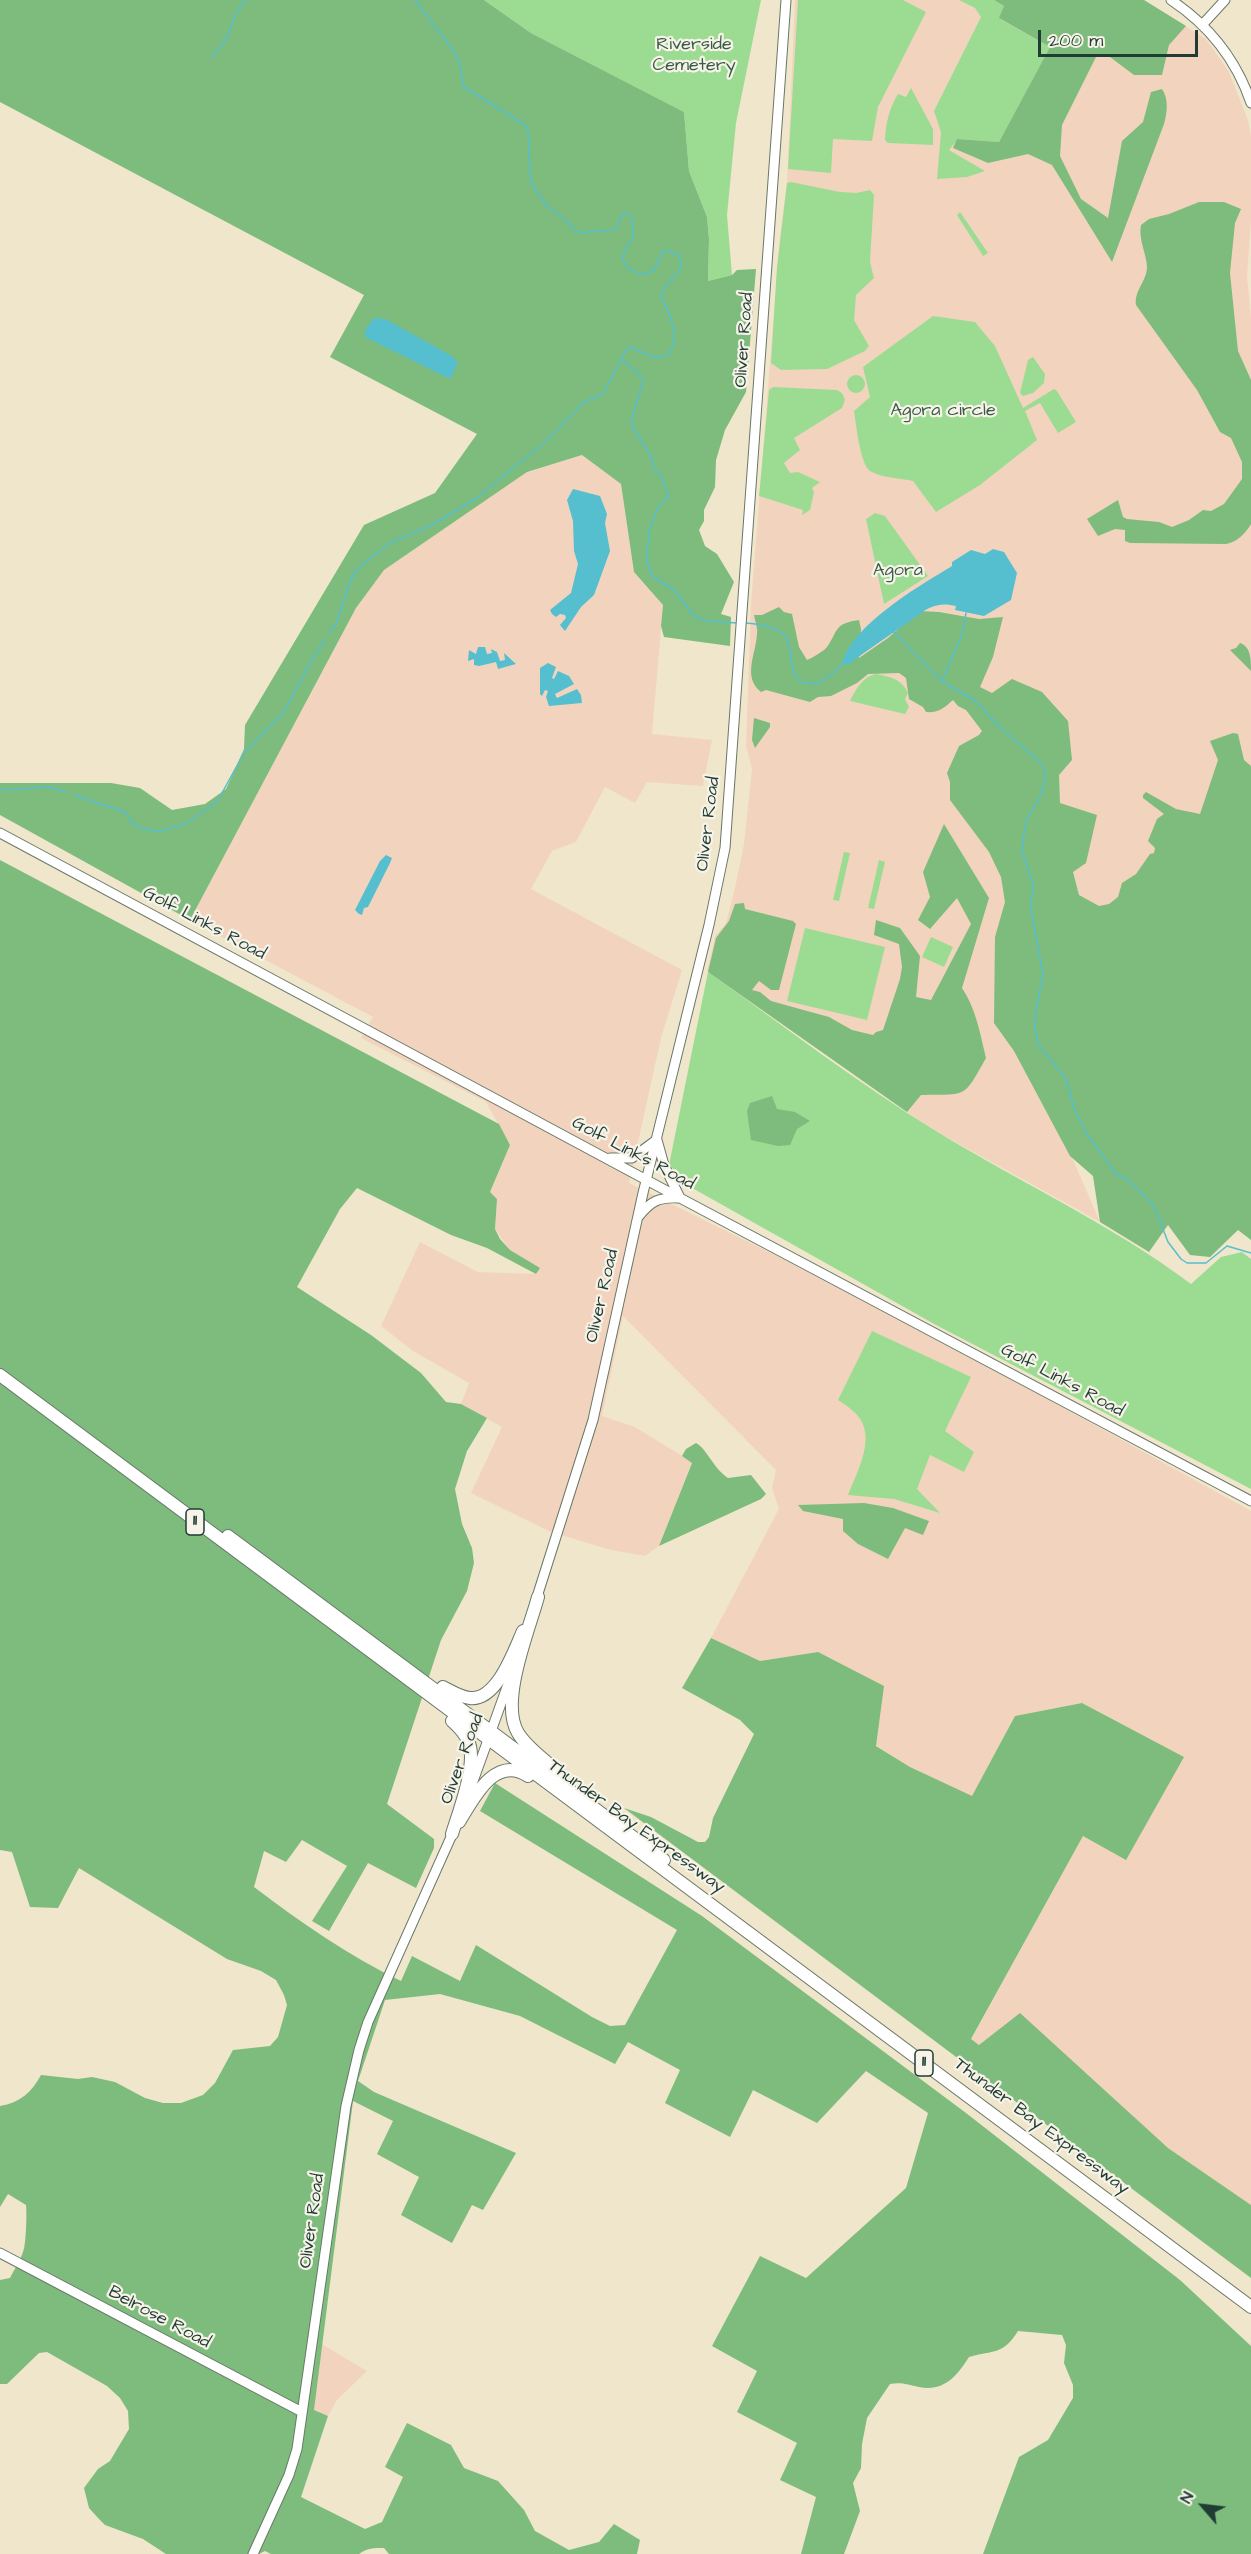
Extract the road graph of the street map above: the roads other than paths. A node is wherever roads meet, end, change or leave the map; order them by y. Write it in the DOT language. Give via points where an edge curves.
graph roads {
  1 [pos="786,0"];
  2 [pos="1171,0"];
  3 [pos="1226,0"];
  4 [pos="1203,24"];
  5 [pos="1251,103"];
  6 [pos="0,833"];
  7 [pos="656,1139"];
  8 [pos="604,1158"];
  9 [pos="646,1180"];
  10 [pos="680,1198"];
  11 [pos="638,1219"];
  12 [pos="0,1367"];
  13 [pos="0,1375"];
  14 [pos="1251,1500"];
  15 [pos="538,1597"];
  16 [pos="392,1663"];
  17 [pos="490,1735"];
  18 [pos="596,1814"];
  19 [pos="452,1834"];
  20 [pos="0,2253"];
  21 [pos="1251,2297"];
  22 [pos="1251,2307"];
  23 [pos="302,2412"];
  24 [pos="253,2554"];
  1 -- 7 [label="main road, Oliver Road" via="725,848"];
  2 -- 4 [label="main road"];
  3 -- 4 [label="main road"];
  4 -- 5 [label="main road" via="1229,55"];
  6 -- 8 [label="main road, Golf Links Road"];
  7 -- 8 [label="main road" via="632,1158"];
  7 -- 9 [label="main road, Oliver Road"];
  7 -- 10 [label="main road"];
  8 -- 9 [label="main road, Golf Links Road"];
  9 -- 10 [label="main road, Golf Links Road"];
  9 -- 11 [label="main road, Oliver Road"];
  10 -- 11 [label="main road" via="660,1198"];
  10 -- 14 [label="main road, Golf Links Road"];
  11 -- 15 [label="main road, Oliver Road" via="593,1420"];
  12 -- 16 [label="highway, Thunder Bay Expressway / 11"];
  13 -- 16 [label="highway, Thunder Bay Expressway / 11"];
  15 -- 16 [label="highway" via="498,1682 479,1698 465,1698"];
  15 -- 17 [label="main road, Oliver Road"];
  15 -- 18 [label="highway" via="516,1677 512,1719 519,1735"];
  16 -- 17 [label="highway, Thunder Bay Expressway / 11"];
  16 -- 19 [label="highway" via="462,1730 469,1742 467,1782"];
  17 -- 18 [label="highway, Thunder Bay Expressway / 11"];
  17 -- 19 [label="main road, Oliver Road"];
  18 -- 19 [label="highway" via="524,1773 506,1769 489,1779"];
  18 -- 21 [label="highway, Thunder Bay Expressway / 11"];
  18 -- 22 [label="highway, Thunder Bay Expressway / 11"];
  19 -- 23 [label="main road, Oliver Road" via="359,2050 346,2106"];
  20 -- 23 [label="main road, Belrose Road"];
  23 -- 24 [label="main road, Oliver Road" via="289,2475"];
}
